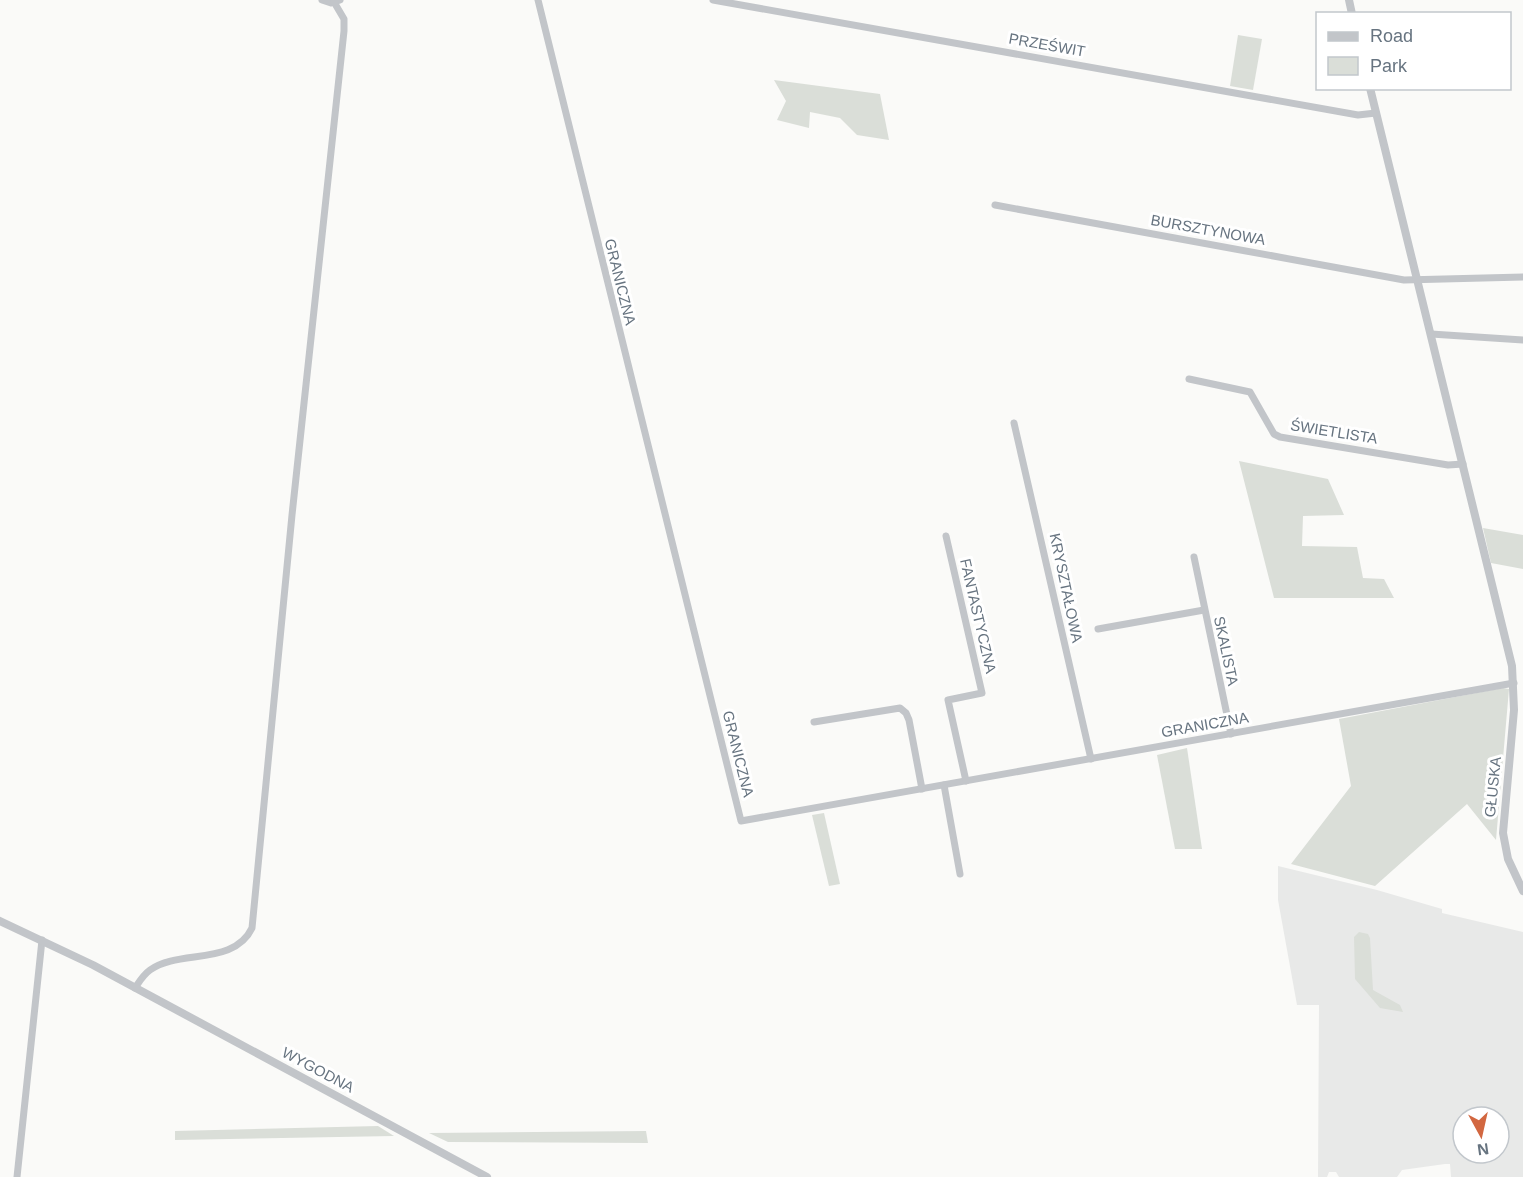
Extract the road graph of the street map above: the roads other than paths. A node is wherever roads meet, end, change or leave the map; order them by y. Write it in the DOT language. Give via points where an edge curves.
graph roads {
  1 [pos="322,0"];
  2 [pos="538,0"];
  3 [pos="713,0"];
  4 [pos="337,1"];
  5 [pos="1370,90"];
  6 [pos="1376,113"];
  7 [pos="995,205"];
  8 [pos="1417,278"];
  9 [pos="1523,278"];
  10 [pos="1431,334"];
  11 [pos="1523,340"];
  12 [pos="1189,379"];
  13 [pos="1014,423"];
  14 [pos="1463,464"];
  15 [pos="946,536"];
  16 [pos="1194,557"];
  17 [pos="1203,610"];
  18 [pos="1098,628"];
  19 [pos="1514,683"];
  20 [pos="814,722"];
  21 [pos="1231,734"];
  22 [pos="1091,759"];
  23 [pos="966,781"];
  24 [pos="944,785"];
  25 [pos="922,789"];
  26 [pos="960,874"];
  27 [pos="1523,891"];
  28 [pos="0,921"];
  29 [pos="42,940"];
  30 [pos="135,988"];
  31 [pos="17,1177"];
  32 [pos="487,1177"];
  1 -- 4 [label="street"];
  2 -- 25 [label="street, GRANICZNA" via="741,821"];
  3 -- 6 [label="street, PRZEŚWIT" via="1358,115"];
  4 -- 30 [label="street" via="344,31 252,928 236,946 150,970"];
  5 -- 6 [label="street, GŁUSKA"];
  6 -- 8 [label="street, GŁUSKA"];
  7 -- 8 [label="street, BURSZTYNOWA" via="1404,280"];
  8 -- 9 [label="street, BURSZTYNOWA"];
  8 -- 10 [label="street, GŁUSKA"];
  10 -- 11 [label="street"];
  10 -- 14 [label="street, GŁUSKA"];
  12 -- 14 [label="street, ŚWIETLISTA" via="1250,392 1274,434 1280,436 1448,465"];
  13 -- 22 [label="street, KRYSZTAŁOWA"];
  14 -- 19 [label="street, GŁUSKA"];
  15 -- 23 [label="street, FANTASTYCZNA" via="982,693 948,700"];
  16 -- 17 [label="street, SKALISTA"];
  17 -- 18 [label="street, SKALISTA"];
  17 -- 21 [label="street, SKALISTA"];
  19 -- 21 [label="street, GRANICZNA"];
  19 -- 27 [label="street, GŁUSKA" via="1503,837"];
  20 -- 25 [label="street" via="893,708 906,712"];
  21 -- 22 [label="street, GRANICZNA"];
  22 -- 23 [label="street, GRANICZNA"];
  23 -- 24 [label="street, GRANICZNA"];
  24 -- 25 [label="street, GRANICZNA"];
  24 -- 26 [label="street"];
  28 -- 29 [label="street, WYGODNA"];
  29 -- 30 [label="street, WYGODNA"];
  29 -- 31 [label="street"];
  30 -- 32 [label="street, WYGODNA"];
}
